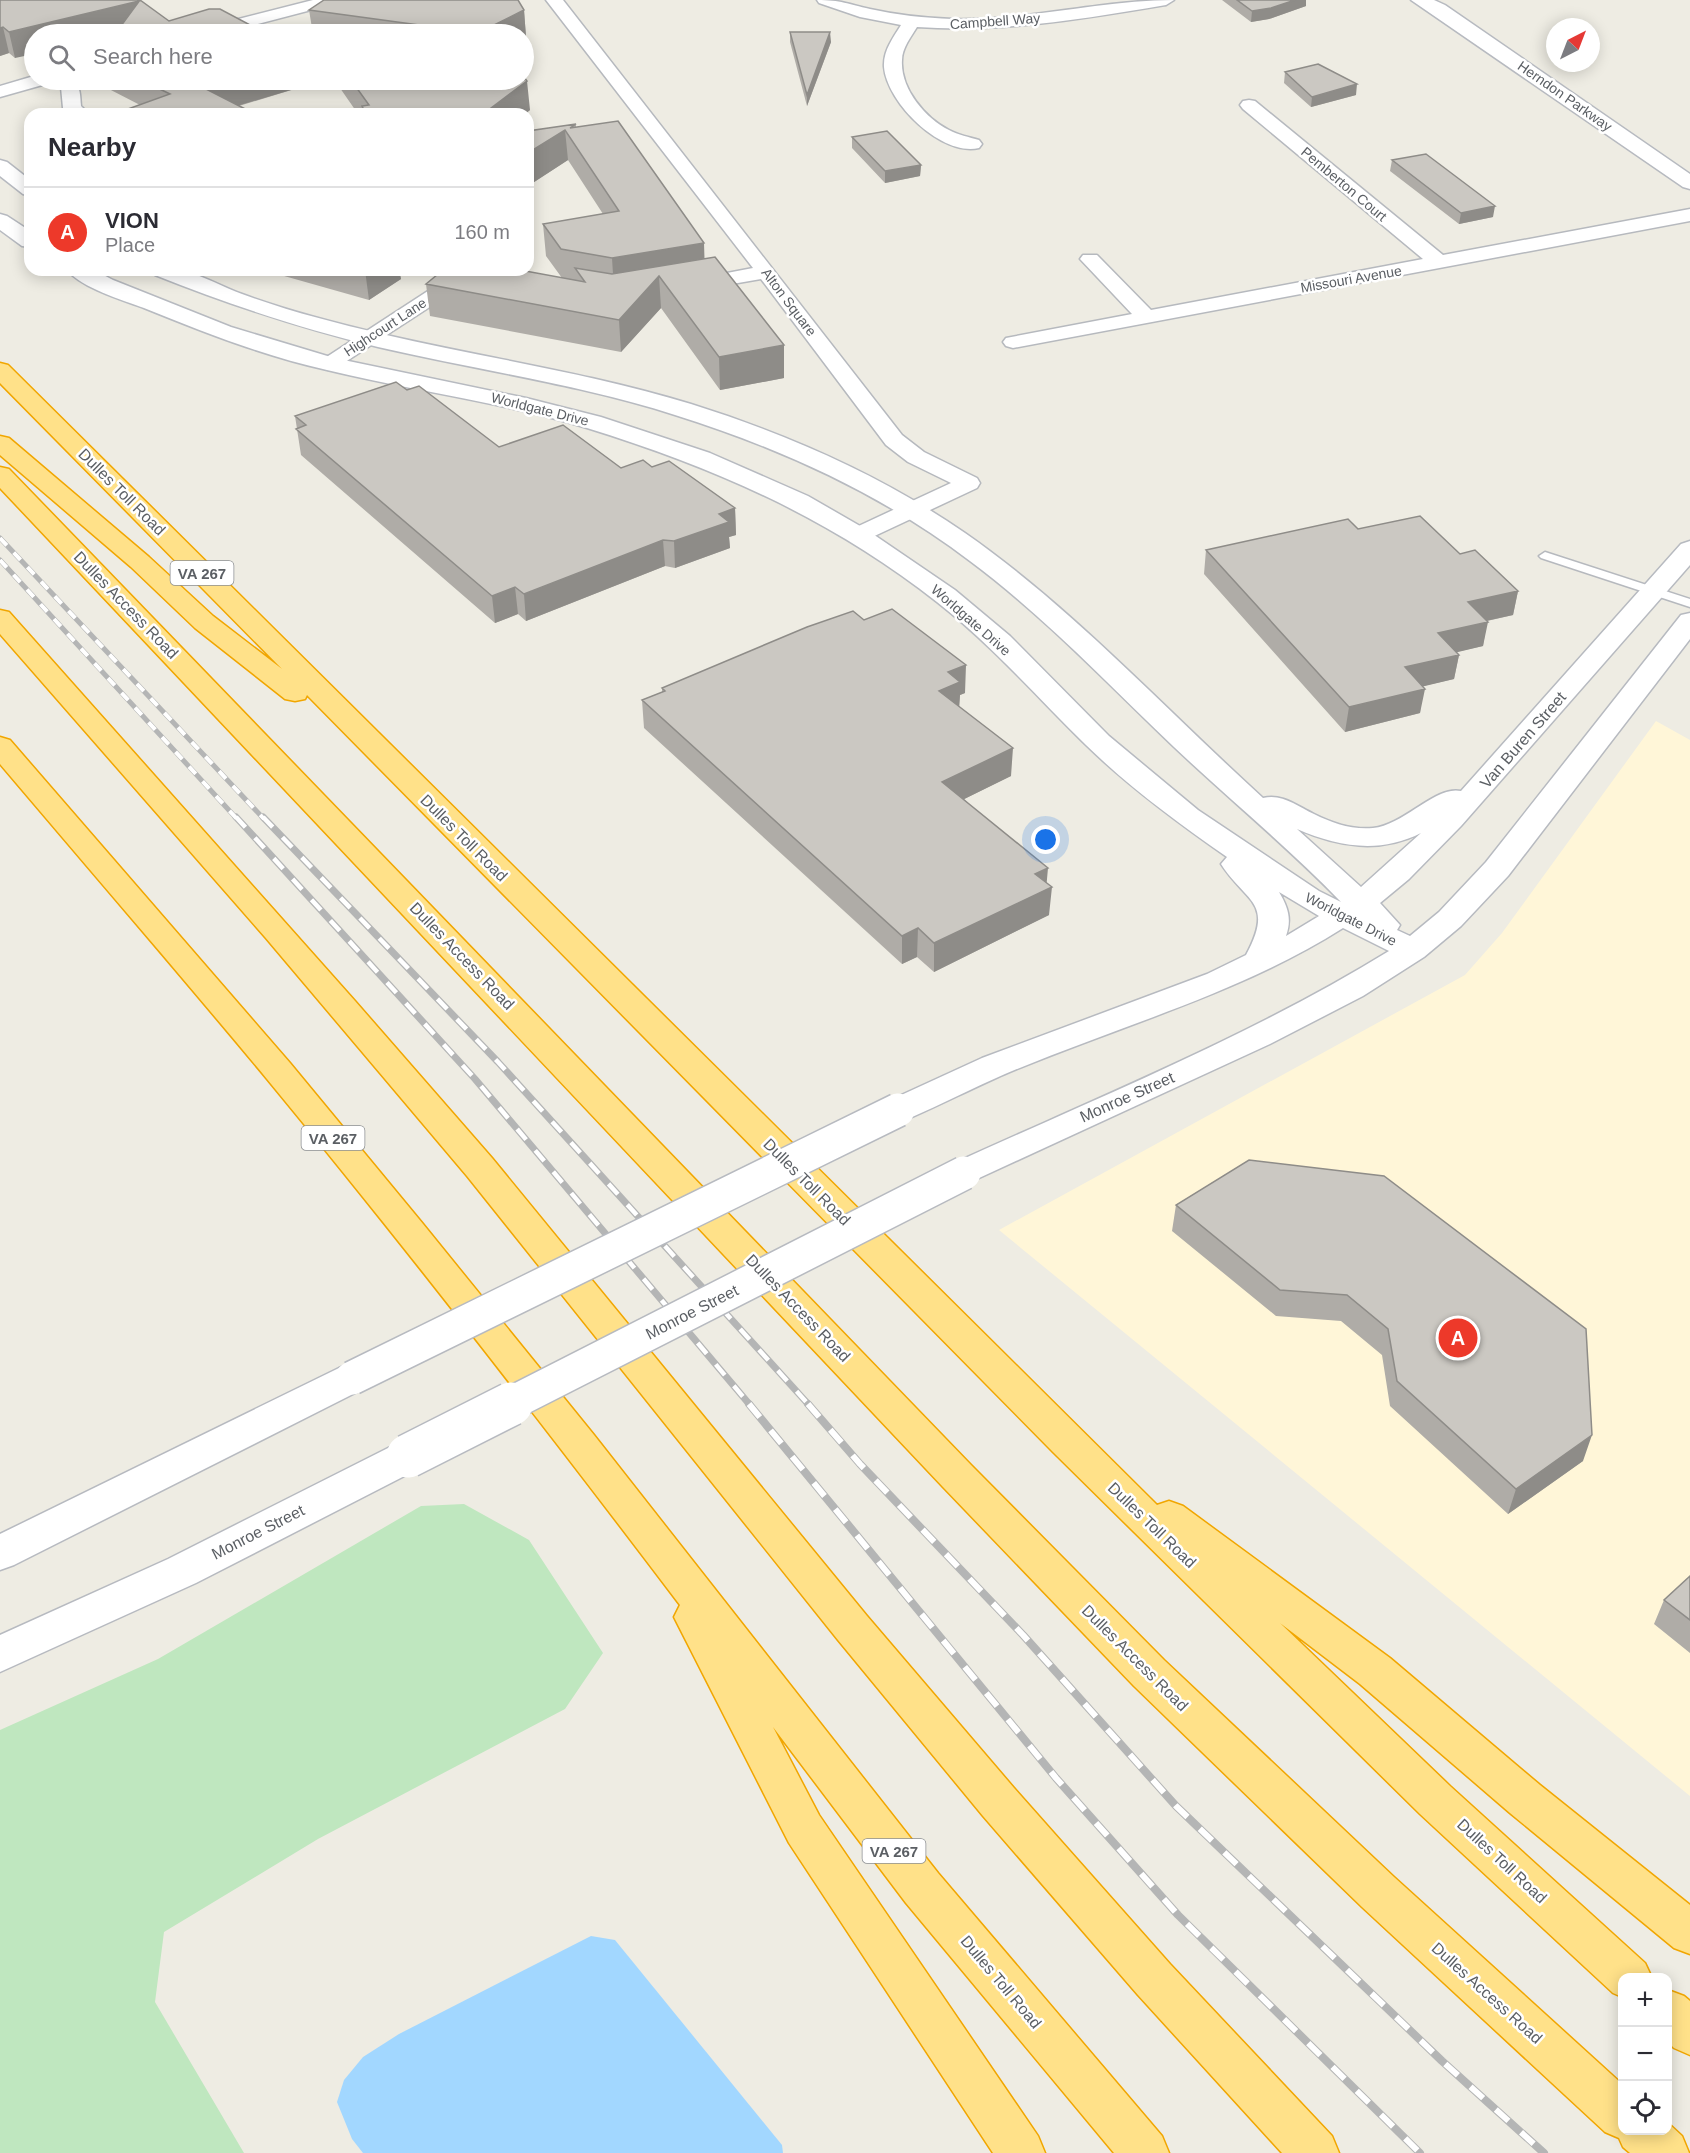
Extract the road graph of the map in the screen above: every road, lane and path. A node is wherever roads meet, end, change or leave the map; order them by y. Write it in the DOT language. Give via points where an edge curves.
graph roads {
  1 [pos="332,0"];
  2 [pos="554,0"];
  3 [pos="825,0"];
  4 [pos="1166,0"];
  5 [pos="1420,0"];
  6 [pos="1435,5"];
  7 [pos="911,22"];
  8 [pos="240,24"];
  9 [pos="24,74"];
  10 [pos="0,79"];
  11 [pos="24,85"];
  12 [pos="70,90"];
  13 [pos="0,92"];
  14 [pos="1249,105"];
  15 [pos="72,108"];
  16 [pos="652,127"];
  17 [pos="632,130"];
  18 [pos="973,144"];
  19 [pos="0,166"];
  20 [pos="1690,183"];
  21 [pos="24,185"];
  22 [pos="1690,216"];
  23 [pos="0,220"];
  24 [pos="24,237"];
  25 [pos="1090,259"];
  26 [pos="1439,262"];
  27 [pos="766,272"];
  28 [pos="89,276"];
  29 [pos="178,276"];
  30 [pos="467,276"];
  31 [pos="668,290"];
  32 [pos="1146,316"];
  33 [pos="365,339"];
  34 [pos="1012,342"];
  35 [pos="329,364"];
  36 [pos="0,370"];
  37 [pos="0,443"];
  38 [pos="0,474"];
  39 [pos="911,510"];
  40 [pos="858,535"];
  41 [pos="1690,549"];
  42 [pos="1545,556"];
  43 [pos="1653,591"];
  44 [pos="1690,603"];
  45 [pos="0,618"];
  46 [pos="1690,621"];
  47 [pos="0,746"];
  48 [pos="1209,765"];
  49 [pos="1499,768"];
  50 [pos="403,777"];
  51 [pos="1188,816"];
  52 [pos="1351,909"];
  53 [pos="1413,950"];
  54 [pos="1257,964"];
  55 [pos="1066,1441"];
  56 [pos="655,1541"];
  57 [pos="0,1553"];
  58 [pos="0,1654"];
  59 [pos="1690,1933"];
  60 [pos="1625,1973"];
  61 [pos="1672,2016"];
  62 [pos="1690,2032"];
  63 [pos="1618,2110"];
  64 [pos="1645,2135"];
  65 [pos="1021,2153"];
  66 [pos="1145,2153"];
  67 [pos="1315,2153"];
  68 [pos="1665,2153"];
  1 -- 8 [label="street"];
  2 -- 16 [label="street, Alton Square"];
  3 -- 7 [label="street, Campbell Way" via="874,16"];
  4 -- 7 [label="street, Campbell Way" via="1017,22"];
  5 -- 6 [label="main road, Herndon Parkway"];
  6 -- 20 [label="main road, Herndon Parkway"];
  7 -- 18 [label="street" via="893,57 897,84 906,100 932,127"];
  9 -- 10 [label="street"];
  11 -- 13 [label="street"];
  12 -- 15 [label="street"];
  14 -- 26 [label="street, Pemberton Court"];
  16 -- 17 [label="street"];
  16 -- 27 [label="street, Alton Square"];
  19 -- 21 [label="main road"];
  22 -- 26 [label="street, Missouri Avenue"];
  23 -- 24 [label="main road"];
  25 -- 32 [label="street"];
  26 -- 32 [label="street, Missouri Avenue"];
  27 -- 31 [label="street"];
  27 -- 39 [label="street, Alton Square" via="894,441 916,457 969,483"];
  28 -- 35 [label="main road, Worldgate Drive" via="212,328"];
  29 -- 33 [label="main road, Worldgate Drive" via="306,323"];
  30 -- 33 [label="street, Highcourt Lane"];
  32 -- 34 [label="street, Missouri Avenue"];
  33 -- 35 [label="street, Highcourt Lane"];
  33 -- 39 [label="main road, Worldgate Drive" via="613,390 683,409 809,457"];
  35 -- 40 [label="main road, Worldgate Drive" via="537,407 664,444 767,485"];
  36 -- 50 [label="highway, Dulles Toll Road / VA 267"];
  37 -- 50 [label="highway" via="204,622"];
  38 -- 63 [label="highway, Dulles Access Road" via="1149,1673 1378,1892"];
  39 -- 40 [label="street, Alton Square"];
  39 -- 48 [label="main road, Worldgate Drive" via="965,545 1016,586"];
  40 -- 51 [label="main road, Worldgate Drive" via="973,618 1099,742"];
  41 -- 43 [label="main road, Van Buren Street"];
  42 -- 43 [label="lane"];
  43 -- 44 [label="lane"];
  43 -- 49 [label="main road, Van Buren Street"];
  45 -- 67 [label="highway" via="478,1166 897,1681 1071,1886 1204,2036"];
  46 -- 53 [label="main road" via="1497,869 1450,919"];
  47 -- 56 [label="highway, Dulles Toll Road / VA 267" via="278,1071"];
  48 -- 49 [label="main road" via="1310,825 1357,837 1404,830"];
  48 -- 52 [label="main road, Worldgate Drive"];
  49 -- 52 [label="main road, Van Buren Street" via="1398,872"];
  50 -- 55 [label="highway, Dulles Toll Road / VA 267"];
  51 -- 52 [label="main road, Worldgate Drive" via="1308,898"];
  51 -- 54 [label="main road" via="1270,903 1275,915 1273,933"];
  52 -- 53 [label="main road, Worldgate Drive"];
  52 -- 54 [label="main road"];
  53 -- 58 [label="main road, Monroe Street, bridge" via="1383,971 1291,1020 964,1173 182,1571"];
  54 -- 57 [label="main road, bridge" via="994,1066 898,1110"];
  55 -- 59 [label="highway" via="1376,1671"];
  55 -- 60 [label="highway, Dulles Toll Road / VA 267" via="1435,1800"];
  56 -- 65 [label="highway" via="804,1828"];
  56 -- 66 [label="highway, Dulles Toll Road / VA 267" via="922,1888"];
  61 -- 62 [label="highway"];
  64 -- 68 [label="highway"];
}
